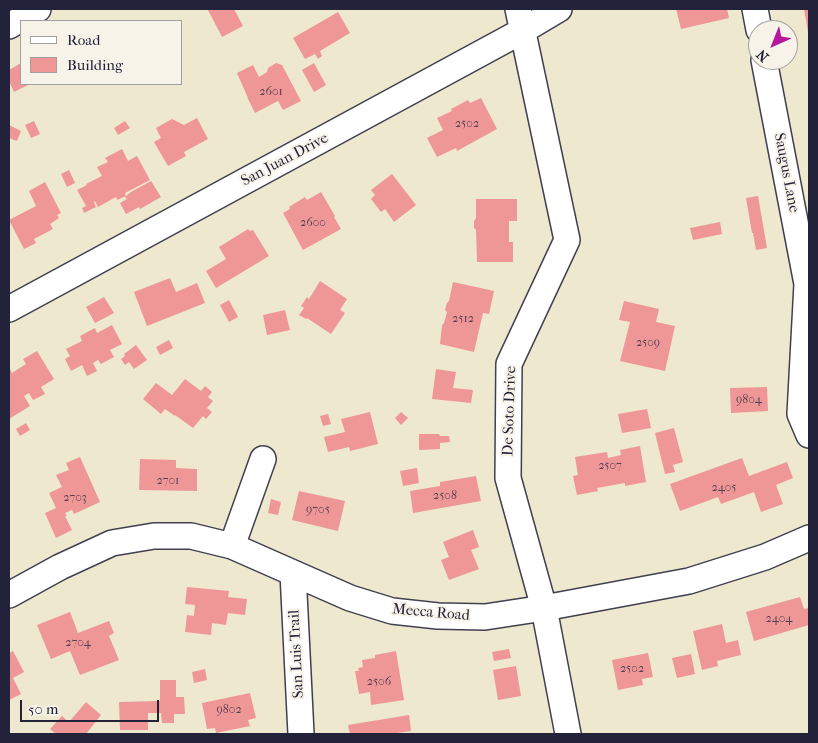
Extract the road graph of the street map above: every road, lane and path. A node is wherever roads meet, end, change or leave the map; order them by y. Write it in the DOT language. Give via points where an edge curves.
graph roads {
  1 [pos="38,9"];
  2 [pos="559,9"];
  3 [pos="520,20"];
  4 [pos="9,26"];
  5 [pos="766,70"];
  6 [pos="9,309"];
  7 [pos="809,435"];
  8 [pos="262,459"];
  9 [pos="809,538"];
  10 [pos="232,546"];
  11 [pos="293,573"];
  12 [pos="9,595"];
  13 [pos="544,608"];
  14 [pos="301,734"];
  15 [pos="568,734"];
  1 -- 4 [label="street"];
  2 -- 3 [label="street, San Juan Drive"];
  3 -- 6 [label="street, San Juan Drive"];
  3 -- 13 [label="street, De Soto Drive" via="566,240 509,364 508,478"];
  5 -- 7 [label="street, Saugus Lane" via="807,284 800,414"];
  8 -- 10 [label="street"];
  9 -- 13 [label="street, Mecca Road" via="765,557 688,581"];
  10 -- 11 [label="street, Mecca Road"];
  10 -- 12 [label="street, Mecca Road" via="191,536 154,536 112,543"];
  11 -- 13 [label="street, Mecca Road" via="350,598 392,611 485,617"];
  11 -- 14 [label="street, San Luis Trail"];
  13 -- 15 [label="street, De Soto Drive"];
}
